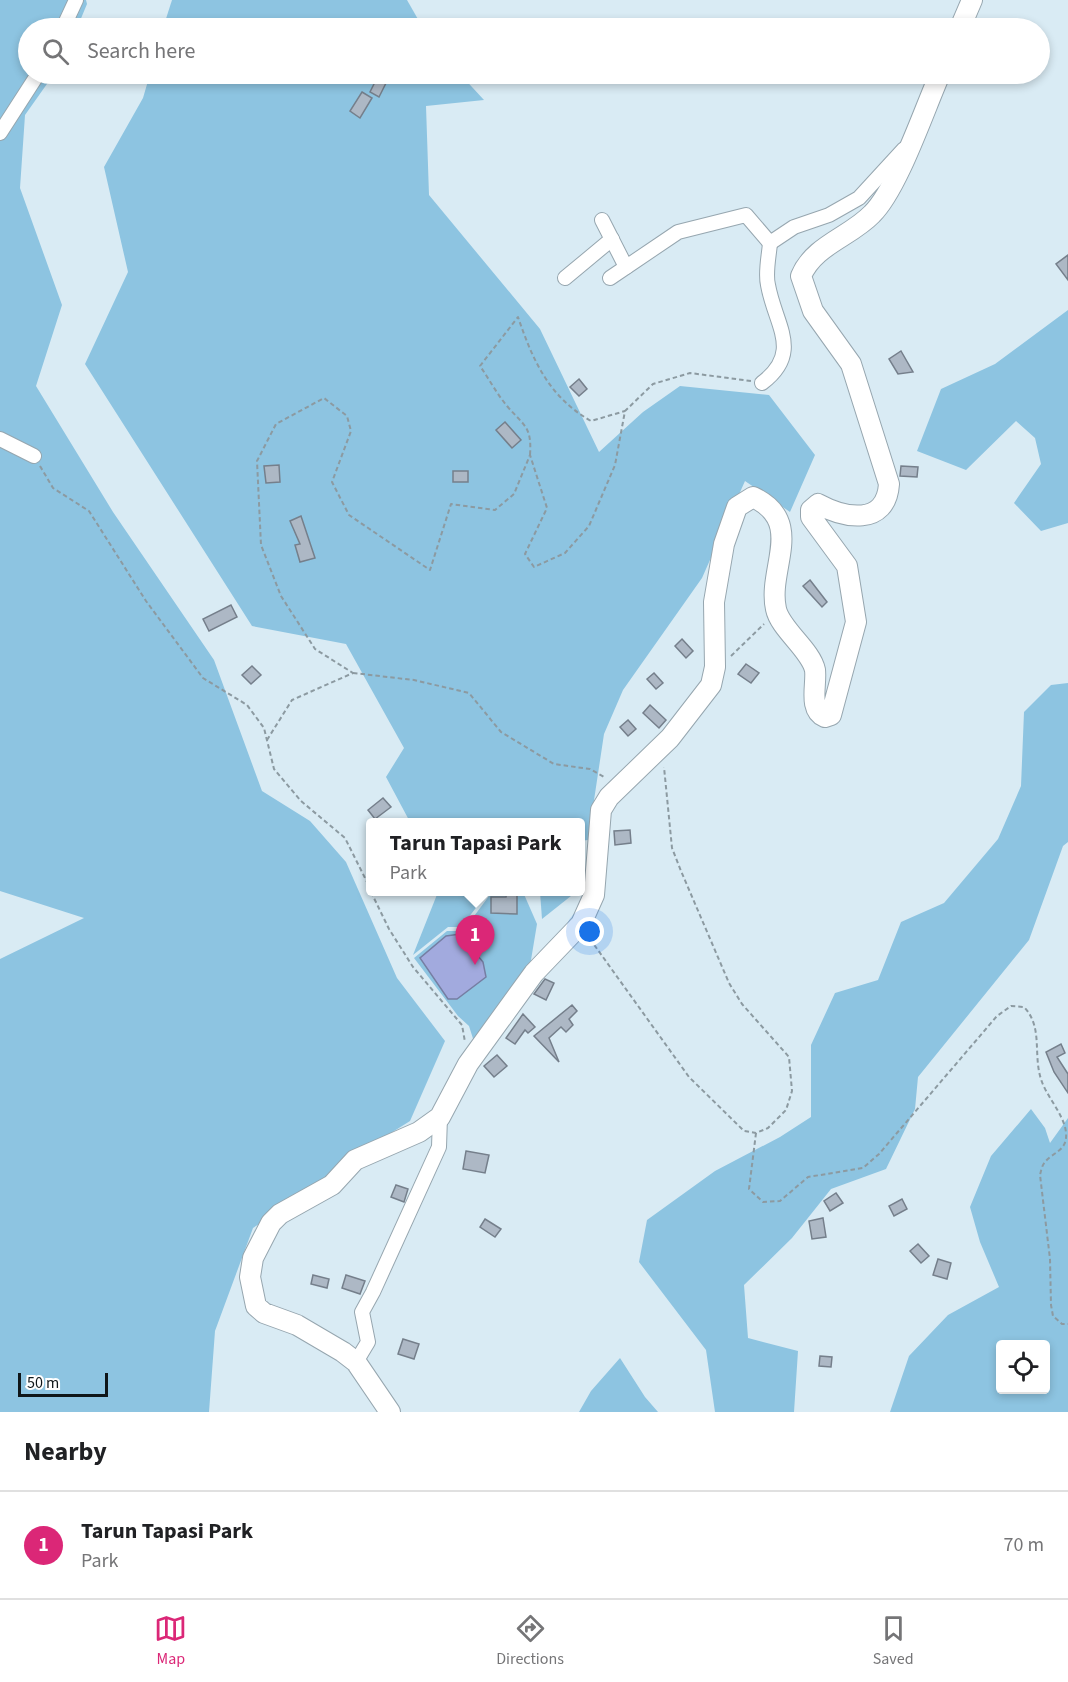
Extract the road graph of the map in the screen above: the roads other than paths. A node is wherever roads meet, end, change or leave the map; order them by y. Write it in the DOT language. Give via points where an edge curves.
graph roads {
  1 [pos="76,0"];
  2 [pos="972,0"];
  3 [pos="68,18"];
  4 [pos="964,18"];
  5 [pos="32,84"];
  6 [pos="936,84"];
  7 [pos="0,133"];
  8 [pos="910,143"];
  9 [pos="602,220"];
  10 [pos="612,239"];
  11 [pos="770,243"];
  12 [pos="626,267"];
  13 [pos="565,278"];
  14 [pos="610,278"];
  15 [pos="762,383"];
  16 [pos="0,439"];
  17 [pos="34,456"];
  18 [pos="440,1117"];
  19 [pos="356,1362"];
  20 [pos="390,1412"];
  1 -- 3 [label="street"];
  2 -- 4 [label="main road"];
  5 -- 7 [label="street"];
  6 -- 8 [label="main road"];
  8 -- 11 [label="street" via="858,198 829,215 794,227"];
  8 -- 18 [label="main road" via="889,191 872,214 807,263 801,276 813,311 851,364 889,484 884,503 863,516 836,514 818,504 811,510 811,518 847,566 856,622 833,711 828,717 818,712 814,698 815,669 776,610 775,585 783,544 779,524 769,507 753,497 737,507 724,544 714,602 716,667 711,685 670,738 601,810 594,895 581,924 534,973 468,1064"];
  9 -- 10 [label="street"];
  10 -- 12 [label="street"];
  10 -- 13 [label="street"];
  11 -- 12 [label="street" via="746,215 678,232"];
  11 -- 15 [label="street" via="767,284 786,343 776,372"];
  12 -- 14 [label="street"];
  16 -- 17 [label="street"];
  18 -- 19 [label="street" via="439,1147 362,1312 368,1342"];
  18 -- 19 [label="main road" via="419,1132 355,1160 332,1185 280,1214 253,1258 250,1277 256,1306 297,1325"];
  19 -- 20 [label="main road"];
}
